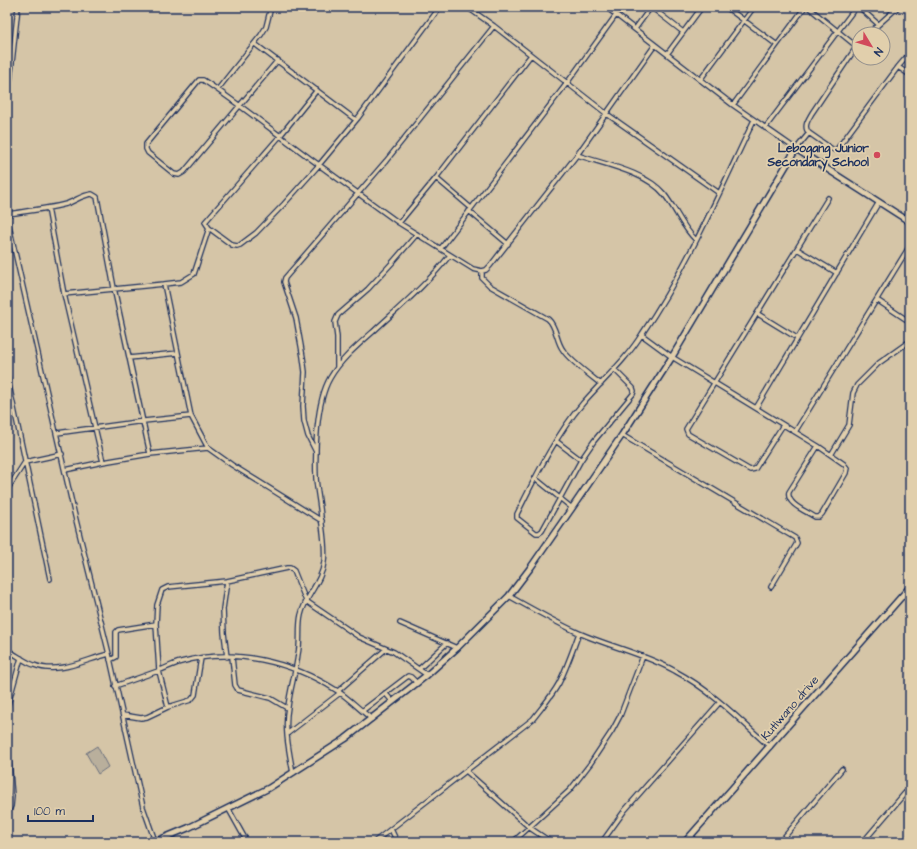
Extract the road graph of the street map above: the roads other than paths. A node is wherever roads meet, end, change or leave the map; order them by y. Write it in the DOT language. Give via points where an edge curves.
graph roads {
  1 [pos="18,7"];
  2 [pos="271,7"];
  3 [pos="440,7"];
  4 [pos="467,7"];
  5 [pos="606,7"];
  6 [pos="651,7"];
  7 [pos="702,7"];
  8 [pos="726,7"];
  9 [pos="754,7"];
  10 [pos="805,7"];
  11 [pos="808,7"];
  12 [pos="857,7"];
  13 [pos="898,7"];
  14 [pos="616,15"];
  15 [pos="744,20"];
  16 [pos="878,24"];
  17 [pos="494,26"];
  18 [pos="635,29"];
  19 [pos="837,31"];
  20 [pos="683,32"];
  21 [pos="851,40"];
  22 [pos="255,44"];
  23 [pos="656,45"];
  24 [pos="777,46"];
  25 [pos="910,53"];
  26 [pos="667,54"];
  27 [pos="531,55"];
  28 [pos="851,55"];
  29 [pos="278,60"];
  30 [pos="898,67"];
  31 [pos="910,75"];
  32 [pos="700,80"];
  33 [pos="567,83"];
  34 [pos="218,90"];
  35 [pos="317,90"];
  36 [pos="733,105"];
  37 [pos="240,106"];
  38 [pos="7,109"];
  39 [pos="607,114"];
  40 [pos="356,120"];
  41 [pos="754,120"];
  42 [pos="765,128"];
  43 [pos="809,133"];
  44 [pos="280,136"];
  45 [pos="796,149"];
  46 [pos="578,155"];
  47 [pos="318,165"];
  48 [pos="436,178"];
  49 [pos="358,193"];
  50 [pos="719,193"];
  51 [pos="828,198"];
  52 [pos="879,202"];
  53 [pos="48,208"];
  54 [pos="470,210"];
  55 [pos="7,214"];
  56 [pos="7,217"];
  57 [pos="910,222"];
  58 [pos="399,223"];
  59 [pos="209,228"];
  60 [pos="417,234"];
  61 [pos="696,240"];
  62 [pos="508,244"];
  63 [pos="909,247"];
  64 [pos="441,248"];
  65 [pos="797,249"];
  66 [pos="450,255"];
  67 [pos="482,271"];
  68 [pos="837,272"];
  69 [pos="164,284"];
  70 [pos="114,288"];
  71 [pos="64,294"];
  72 [pos="877,300"];
  73 [pos="758,314"];
  74 [pos="910,322"];
  75 [pos="642,335"];
  76 [pos="797,338"];
  77 [pos="910,341"];
  78 [pos="178,353"];
  79 [pos="672,357"];
  80 [pos="130,358"];
  81 [pos="337,367"];
  82 [pos="614,370"];
  83 [pos="7,375"];
  84 [pos="714,383"];
  85 [pos="601,384"];
  86 [pos="756,408"];
  87 [pos="191,416"];
  88 [pos="144,421"];
  89 [pos="783,425"];
  90 [pos="95,428"];
  91 [pos="795,432"];
  92 [pos="57,433"];
  93 [pos="622,435"];
  94 [pos="556,441"];
  95 [pos="818,446"];
  96 [pos="208,448"];
  97 [pos="317,453"];
  98 [pos="62,454"];
  99 [pos="150,454"];
  100 [pos="831,455"];
  101 [pos="581,460"];
  102 [pos="25,462"];
  103 [pos="103,462"];
  104 [pos="65,470"];
  105 [pos="535,478"];
  106 [pos="7,490"];
  107 [pos="561,498"];
  108 [pos="572,508"];
  109 [pos="322,521"];
  110 [pos="50,579"];
  111 [pos="227,581"];
  112 [pos="771,587"];
  113 [pos="910,587"];
  114 [pos="510,596"];
  115 [pos="306,601"];
  116 [pos="400,623"];
  117 [pos="156,624"];
  118 [pos="579,633"];
  119 [pos="447,643"];
  120 [pos="457,648"];
  121 [pos="386,649"];
  122 [pos="7,650"];
  123 [pos="108,654"];
  124 [pos="643,656"];
  125 [pos="227,657"];
  126 [pos="232,657"];
  127 [pos="21,658"];
  128 [pos="201,658"];
  129 [pos="110,660"];
  130 [pos="296,669"];
  131 [pos="418,669"];
  132 [pos="159,671"];
  133 [pos="427,675"];
  134 [pos="417,683"];
  135 [pos="115,686"];
  136 [pos="339,692"];
  137 [pos="385,694"];
  138 [pos="393,702"];
  139 [pos="720,702"];
  140 [pos="7,708"];
  141 [pos="168,708"];
  142 [pos="287,708"];
  143 [pos="362,711"];
  144 [pos="123,715"];
  145 [pos="372,719"];
  146 [pos="287,734"];
  147 [pos="7,737"];
  148 [pos="770,746"];
  149 [pos="842,769"];
  150 [pos="466,771"];
  151 [pos="293,773"];
  152 [pos="905,793"];
  153 [pos="228,808"];
  154 [pos="7,814"];
  155 [pos="530,828"];
  156 [pos="391,829"];
  157 [pos="689,841"];
  158 [pos="155,842"];
  159 [pos="247,842"];
  160 [pos="374,842"];
  161 [pos="397,842"];
  162 [pos="513,842"];
  163 [pos="552,842"];
  164 [pos="602,842"];
  165 [pos="780,842"];
  166 [pos="862,842"];
  1 -- 38 [label="street"];
  2 -- 22 [label="street" via="266,28"];
  3 -- 40 [label="street"];
  4 -- 17 [label="street"];
  5 -- 14 [label="street"];
  6 -- 18 [label="street"];
  6 -- 20 [label="street"];
  7 -- 20 [label="street"];
  8 -- 15 [label="street"];
  9 -- 15 [label="street"];
  10 -- 24 [label="street"];
  11 -- 19 [label="street"];
  12 -- 16 [label="street"];
  12 -- 19 [label="street"];
  13 -- 16 [label="street"];
  14 -- 18 [label="street"];
  14 -- 33 [label="street"];
  15 -- 24 [label="street"];
  15 -- 32 [label="street"];
  17 -- 27 [label="street"];
  17 -- 49 [label="street"];
  18 -- 23 [label="street"];
  19 -- 21 [label="street"];
  19 -- 42 [label="street"];
  20 -- 26 [label="street"];
  22 -- 29 [label="street"];
  22 -- 34 [label="street"];
  23 -- 26 [label="street"];
  23 -- 39 [label="street"];
  24 -- 36 [label="street"];
  25 -- 30 [label="street"];
  26 -- 32 [label="street"];
  27 -- 33 [label="street"];
  27 -- 48 [label="street"];
  28 -- 43 [label="street" via="812,113 806,126"];
  29 -- 35 [label="street"];
  29 -- 37 [label="street"];
  30 -- 31 [label="street"];
  30 -- 43 [label="street" via="837,149 832,149"];
  32 -- 36 [label="street"];
  33 -- 39 [label="street"];
  33 -- 54 [label="street"];
  34 -- 37 [label="street"];
  34 -- 37 [label="street" via="203,80 198,80 146,144 148,153 174,174 180,175"];
  35 -- 40 [label="street"];
  35 -- 44 [label="street"];
  36 -- 41 [label="street"];
  37 -- 44 [label="street"];
  39 -- 46 [label="street"];
  39 -- 50 [label="street"];
  40 -- 47 [label="street"];
  41 -- 42 [label="street"];
  41 -- 50 [label="street"];
  42 -- 45 [label="street"];
  43 -- 45 [label="street"];
  44 -- 47 [label="street"];
  44 -- 59 [label="street" via="206,220"];
  45 -- 52 [label="street"];
  45 -- 79 [label="street"];
  46 -- 61 [label="street" via="639,176 658,187"];
  46 -- 62 [label="street"];
  47 -- 49 [label="street"];
  47 -- 59 [label="street" via="256,233 240,245 232,245"];
  48 -- 54 [label="street"];
  48 -- 58 [label="street"];
  49 -- 58 [label="street"];
  49 -- 97 [label="street" via="284,282 296,318 303,357 304,421"];
  50 -- 61 [label="street"];
  51 -- 65 [label="street"];
  52 -- 57 [label="street"];
  52 -- 68 [label="street"];
  53 -- 55 [label="street"];
  53 -- 70 [label="street" via="85,195 92,194 97,197"];
  53 -- 71 [label="street"];
  54 -- 62 [label="street"];
  54 -- 64 [label="street"];
  56 -- 92 [label="street"];
  58 -- 60 [label="street"];
  59 -- 69 [label="street" via="194,274 181,282"];
  60 -- 64 [label="street"];
  60 -- 81 [label="street" via="368,289 338,315 335,322"];
  61 -- 75 [label="street"];
  62 -- 67 [label="street" via="490,266"];
  63 -- 72 [label="street"];
  64 -- 66 [label="street"];
  65 -- 68 [label="street"];
  65 -- 73 [label="street"];
  66 -- 67 [label="street" via="473,269"];
  66 -- 81 [label="street" via="410,298"];
  67 -- 85 [label="street" via="482,278 490,286 552,322 559,344 565,353"];
  68 -- 76 [label="street"];
  69 -- 70 [label="street"];
  69 -- 78 [label="street"];
  70 -- 71 [label="street"];
  70 -- 80 [label="street"];
  71 -- 90 [label="street"];
  72 -- 74 [label="street"];
  72 -- 91 [label="street"];
  73 -- 76 [label="street"];
  73 -- 84 [label="street"];
  75 -- 79 [label="street"];
  75 -- 82 [label="street"];
  76 -- 86 [label="street"];
  77 -- 100 [label="street" via="879,363 857,386 853,393 849,425"];
  78 -- 80 [label="street"];
  78 -- 87 [label="street"];
  79 -- 84 [label="street"];
  79 -- 93 [label="street"];
  80 -- 88 [label="street"];
  81 -- 97 [label="street" via="325,388 320,404"];
  82 -- 85 [label="street"];
  82 -- 101 [label="street" via="633,388 633,394"];
  83 -- 102 [label="street"];
  84 -- 86 [label="street"];
  84 -- 89 [label="street" via="686,428 688,434 753,470"];
  85 -- 94 [label="street" via="583,403"];
  86 -- 89 [label="street"];
  87 -- 88 [label="street"];
  87 -- 96 [label="street"];
  88 -- 90 [label="street"];
  88 -- 99 [label="street"];
  89 -- 91 [label="street"];
  90 -- 92 [label="street"];
  90 -- 103 [label="street"];
  91 -- 95 [label="street"];
  92 -- 98 [label="street"];
  93 -- 108 [label="street"];
  93 -- 112 [label="street" via="795,538 797,543"];
  94 -- 101 [label="street"];
  94 -- 105 [label="street"];
  95 -- 100 [label="street"];
  95 -- 100 [label="street" via="788,497 790,501 815,517 822,514 846,473 847,468 844,464"];
  96 -- 99 [label="street"];
  96 -- 109 [label="street"];
  97 -- 109 [label="street" via="316,479"];
  98 -- 102 [label="street"];
  98 -- 104 [label="street"];
  99 -- 103 [label="street"];
  101 -- 107 [label="street"];
  102 -- 106 [label="street"];
  102 -- 110 [label="street"];
  103 -- 104 [label="street"];
  104 -- 123 [label="street"];
  105 -- 107 [label="street"];
  105 -- 107 [label="street" via="517,514 519,520 539,533"];
  107 -- 108 [label="street"];
  108 -- 114 [label="street"];
  109 -- 115 [label="street" via="324,563 321,575"];
  111 -- 115 [label="street" via="290,568 294,571"];
  111 -- 117 [label="street" via="168,587 162,590 157,605"];
  111 -- 125 [label="street" via="223,609"];
  113 -- 148 [label="street, Kutlwano drive"];
  114 -- 118 [label="street"];
  114 -- 120 [label="street"];
  115 -- 121 [label="street" via="359,637"];
  115 -- 130 [label="street" via="301,614"];
  116 -- 119 [label="street"];
  117 -- 129 [label="street" via="118,630 116,657"];
  117 -- 132 [label="street"];
  118 -- 124 [label="street"];
  118 -- 150 [label="street" via="565,671 548,701 533,719"];
  119 -- 120 [label="street"];
  119 -- 131 [label="street"];
  120 -- 133 [label="street"];
  121 -- 131 [label="street"];
  121 -- 136 [label="street"];
  122 -- 127 [label="street"];
  123 -- 127 [label="street" via="62,668 47,669"];
  123 -- 129 [label="street"];
  124 -- 139 [label="street" via="675,671"];
  124 -- 155 [label="street" via="620,716 602,747 570,790"];
  125 -- 126 [label="street"];
  125 -- 128 [label="street"];
  126 -- 130 [label="street" via="270,662"];
  126 -- 142 [label="street" via="235,685 238,690 270,698"];
  127 -- 140 [label="street"];
  128 -- 132 [label="street" via="181,662"];
  128 -- 141 [label="street" via="194,698"];
  129 -- 135 [label="street"];
  130 -- 136 [label="street"];
  130 -- 142 [label="street"];
  131 -- 133 [label="street"];
  132 -- 135 [label="street"];
  132 -- 141 [label="street"];
  133 -- 134 [label="street"];
  134 -- 137 [label="street" via="408,676"];
  134 -- 138 [label="street"];
  135 -- 144 [label="street"];
  136 -- 143 [label="street"];
  136 -- 146 [label="street"];
  137 -- 138 [label="street"];
  137 -- 143 [label="street"];
  138 -- 145 [label="street"];
  139 -- 148 [label="street"];
  139 -- 164 [label="street" via="625,810"];
  141 -- 144 [label="street" via="142,718"];
  142 -- 146 [label="street"];
  143 -- 145 [label="street"];
  144 -- 158 [label="street" via="143,807"];
  145 -- 151 [label="street"];
  146 -- 151 [label="street"];
  147 -- 154 [label="street" via="12,796"];
  148 -- 157 [label="street, Kutlwano drive"];
  149 -- 165 [label="street"];
  150 -- 155 [label="street"];
  150 -- 156 [label="street"];
  151 -- 153 [label="street"];
  152 -- 166 [label="street"];
  153 -- 158 [label="street"];
  153 -- 159 [label="street"];
  155 -- 162 [label="street"];
  155 -- 163 [label="street"];
  156 -- 160 [label="street"];
  156 -- 161 [label="street"];
}
